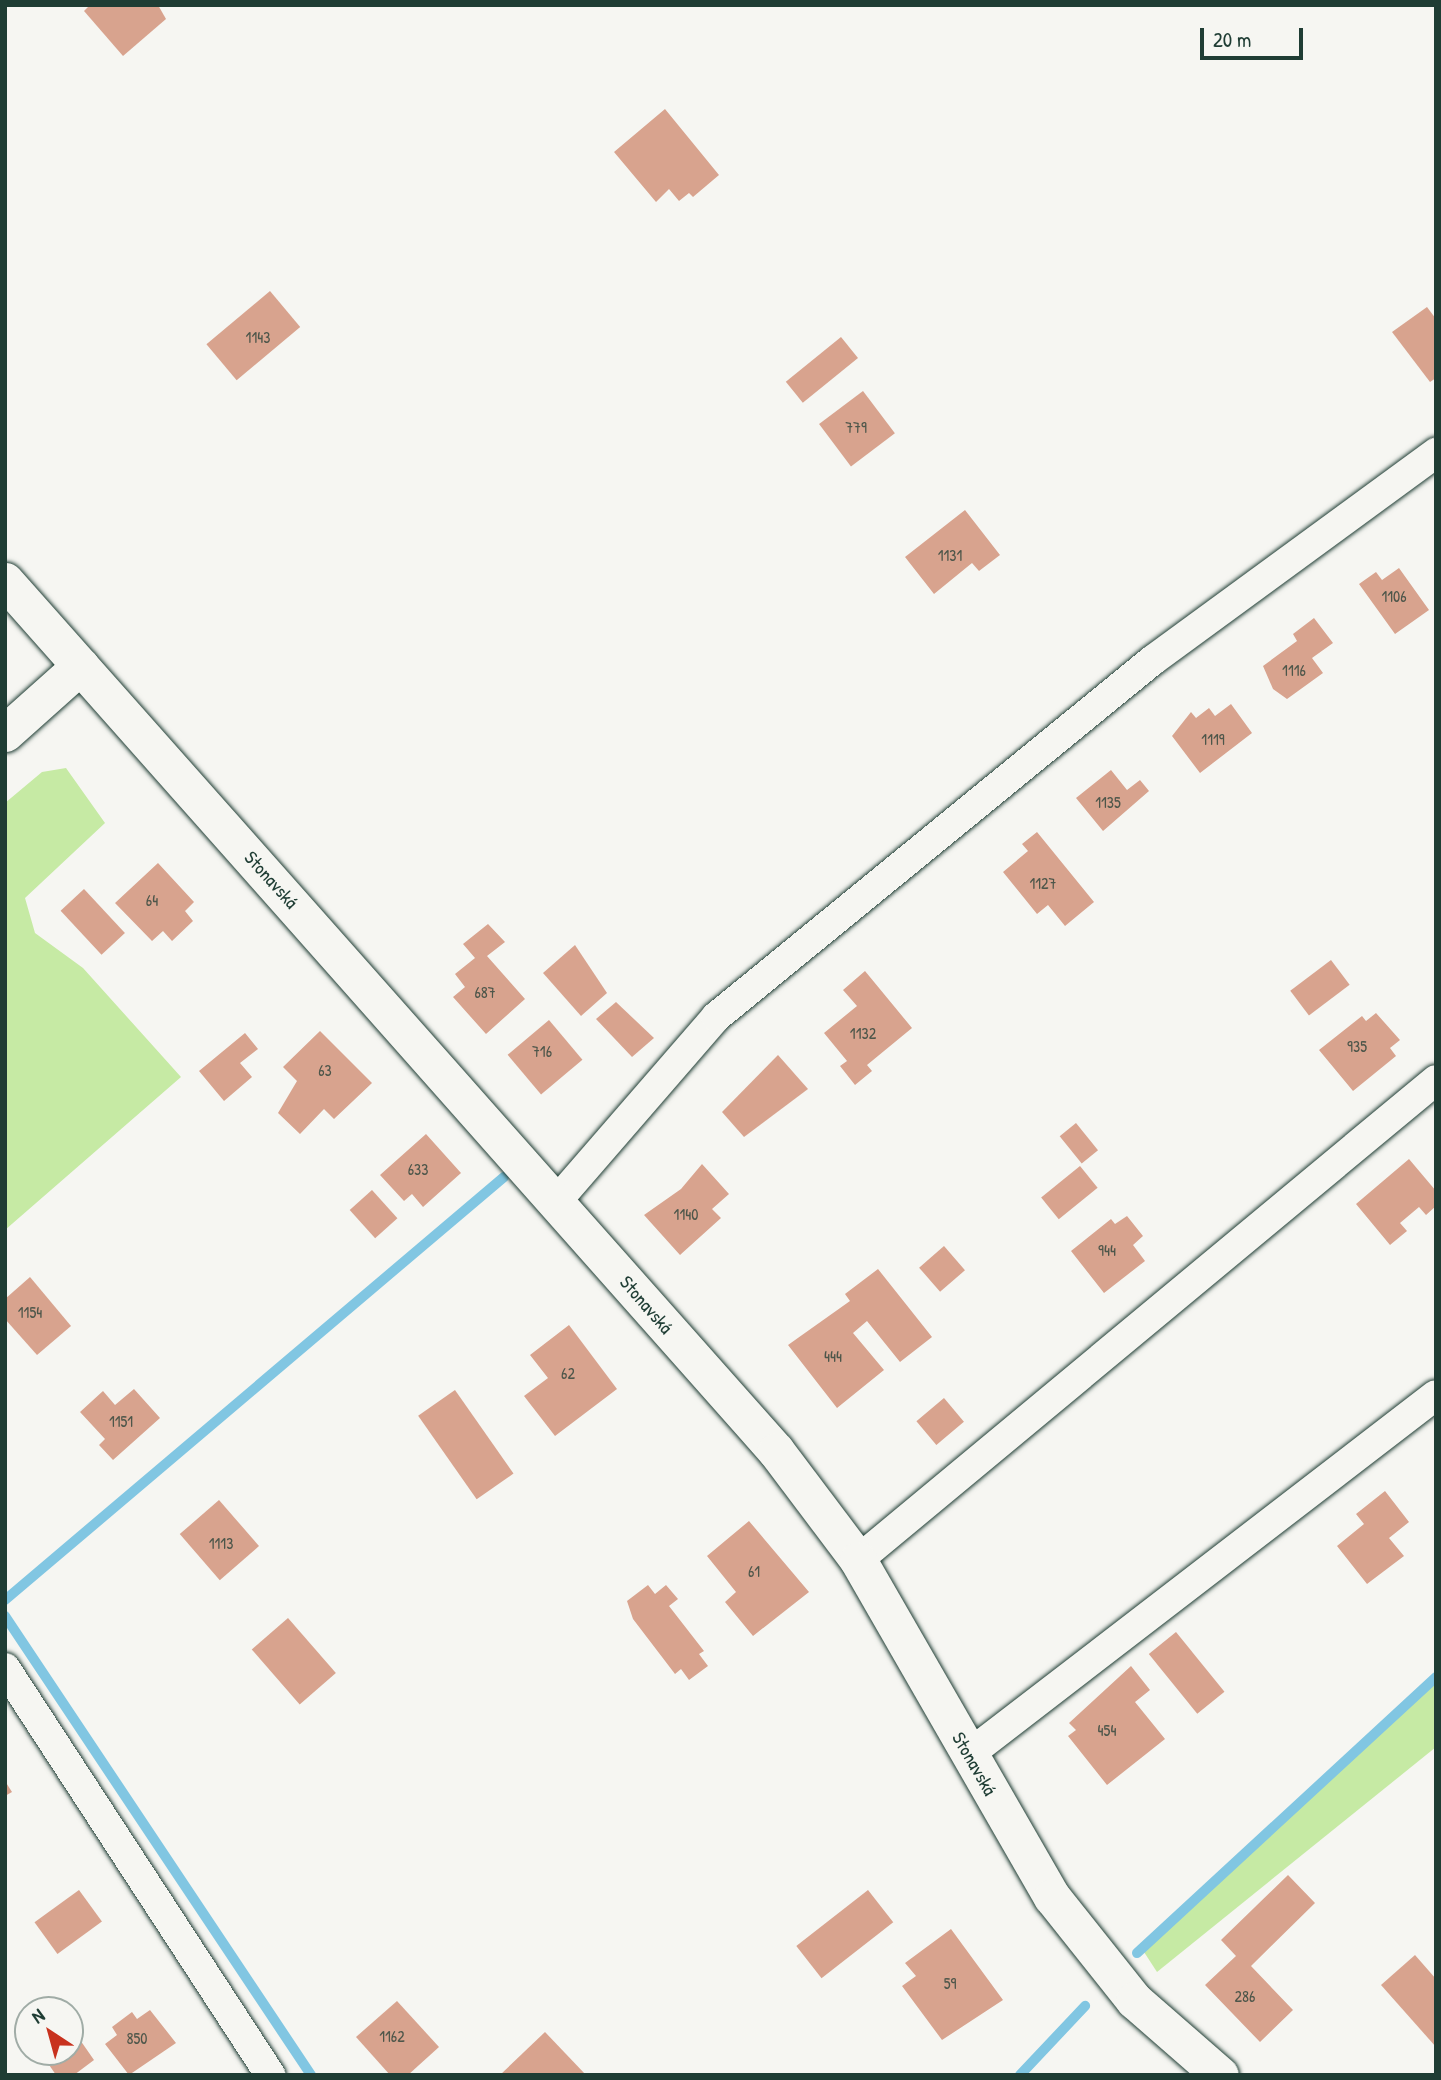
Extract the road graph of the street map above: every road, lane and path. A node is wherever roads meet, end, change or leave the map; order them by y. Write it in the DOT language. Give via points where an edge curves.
graph roads {
  1 [pos="1436,453"];
  2 [pos="5,581"];
  3 [pos="80,666"];
  4 [pos="5,733"];
  5 [pos="1436,1080"];
  6 [pos="555,1203"];
  7 [pos="1436,1395"];
  8 [pos="858,1560"];
  9 [pos="5,1668"];
  10 [pos="968,1755"];
  11 [pos="270,2075"];
  12 [pos="1220,2075"];
  1 -- 6 [label="street" via="1153,660 716,1017"];
  2 -- 3 [label="street, Stonavská"];
  3 -- 4 [label="street"];
  3 -- 6 [label="street, Stonavská"];
  5 -- 8 [label="street"];
  6 -- 8 [label="street, Stonavská" via="776,1451"];
  7 -- 10 [label="street"];
  8 -- 10 [label="street, Stonavská"];
  9 -- 11 [label="street"];
  10 -- 12 [label="street, Stonavská" via="1091,1951 1134,2000"];
}
